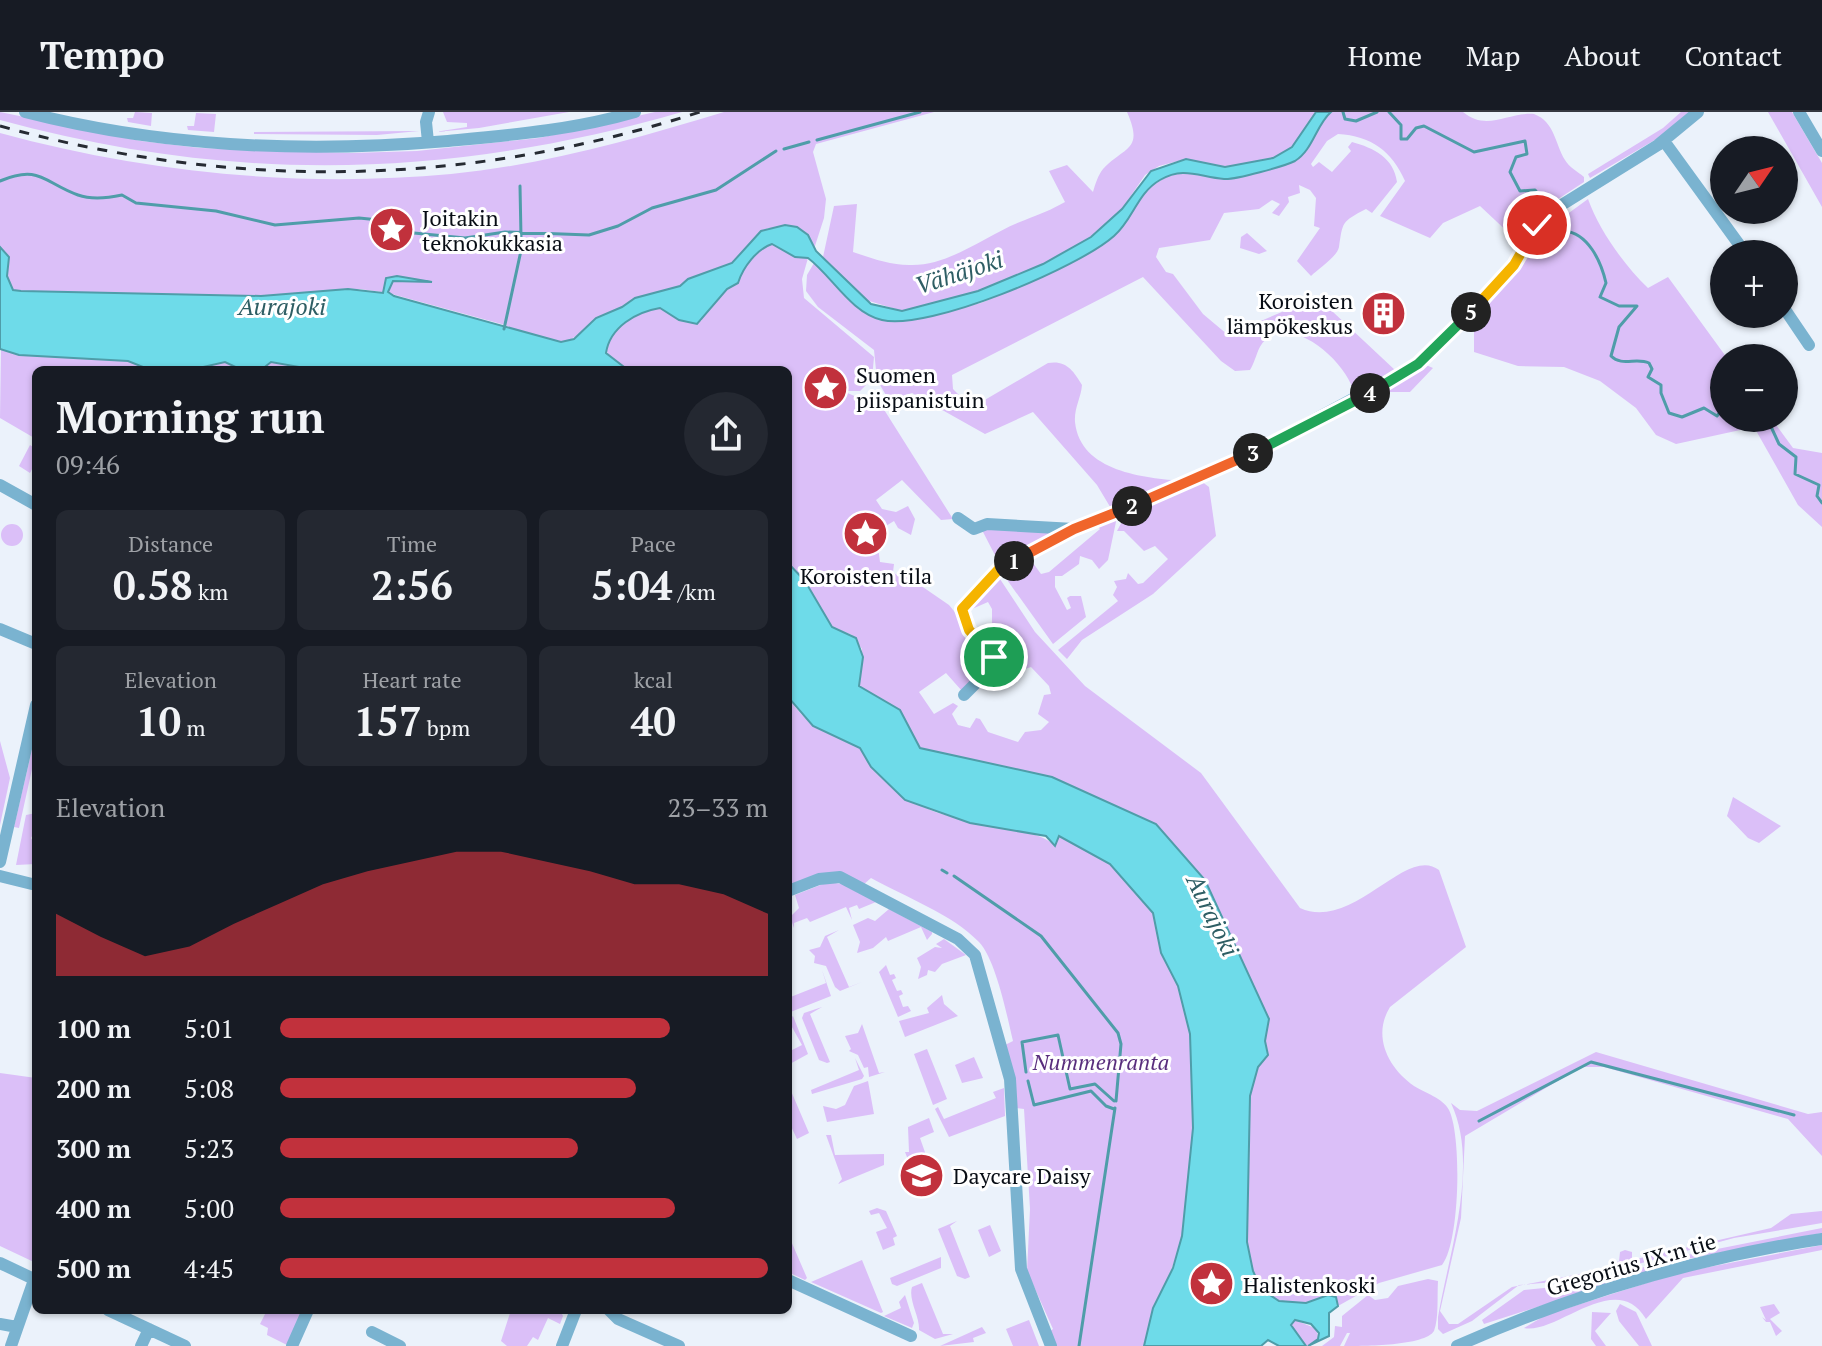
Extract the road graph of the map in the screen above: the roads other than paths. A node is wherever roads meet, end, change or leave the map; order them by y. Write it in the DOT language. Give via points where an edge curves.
graph roads {
  1 [pos="25,112"];
  2 [pos="429,112"];
  3 [pos="635,112"];
  4 [pos="1698,112"];
  5 [pos="1799,112"];
  6 [pos="1664,141"];
  7 [pos="428,142"];
  8 [pos="1822,151"];
  9 [pos="1736,240"];
  10 [pos="1798,328"];
  11 [pos="1809,345"];
  12 [pos="0,485"];
  13 [pos="32,503"];
  14 [pos="958,518"];
  15 [pos="1074,529"];
  16 [pos="0,629"];
  17 [pos="32,642"];
  18 [pos="964,695"];
  19 [pos="32,722"];
  20 [pos="0,862"];
  21 [pos="0,876"];
  22 [pos="32,884"];
  23 [pos="792,889"];
  24 [pos="1822,1239"];
  25 [pos="0,1263"];
  26 [pos="32,1279"];
  27 [pos="792,1282"];
  28 [pos="32,1288"];
  29 [pos="117,1314"];
  30 [pos="306,1314"];
  31 [pos="574,1314"];
  32 [pos="613,1314"];
  33 [pos="0,1324"];
  34 [pos="17,1327"];
  35 [pos="149,1329"];
  36 [pos="372,1332"];
  37 [pos="911,1336"];
  38 [pos="11,1346"];
  39 [pos="141,1346"];
  40 [pos="185,1346"];
  41 [pos="292,1346"];
  42 [pos="400,1346"];
  43 [pos="562,1346"];
  44 [pos="679,1346"];
  45 [pos="1051,1346"];
  46 [pos="1457,1346"];
  1 -- 7 [label="street" via="118,133 219,145 369,148"];
  2 -- 7 [label="street"];
  3 -- 7 [label="street" via="561,129"];
  4 -- 6 [label="street"];
  5 -- 8 [label="street"];
  6 -- 9 [label="street"];
  6 -- 15 [label="street" via="1547,214 1514,265 1418,364 1237,461"];
  10 -- 11 [label="street"];
  12 -- 13 [label="street"];
  14 -- 15 [label="street" via="974,529 987,524"];
  15 -- 18 [label="street" via="999,569 968,600 961,615 994,657"];
  16 -- 17 [label="street"];
  19 -- 20 [label="street"];
  21 -- 22 [label="street"];
  23 -- 45 [label="street" via="840,877 958,939 975,955 1010,1079 1019,1263"];
  24 -- 46 [label="street, Gregorius IX:n tie" via="1620,1284"];
  25 -- 26 [label="street"];
  27 -- 37 [label="street"];
  28 -- 34 [label="street"];
  29 -- 35 [label="street"];
  30 -- 41 [label="street"];
  31 -- 43 [label="street"];
  32 -- 44 [label="street"];
  33 -- 34 [label="street"];
  34 -- 38 [label="street"];
  35 -- 39 [label="street"];
  35 -- 40 [label="street"];
  36 -- 42 [label="street"];
}
